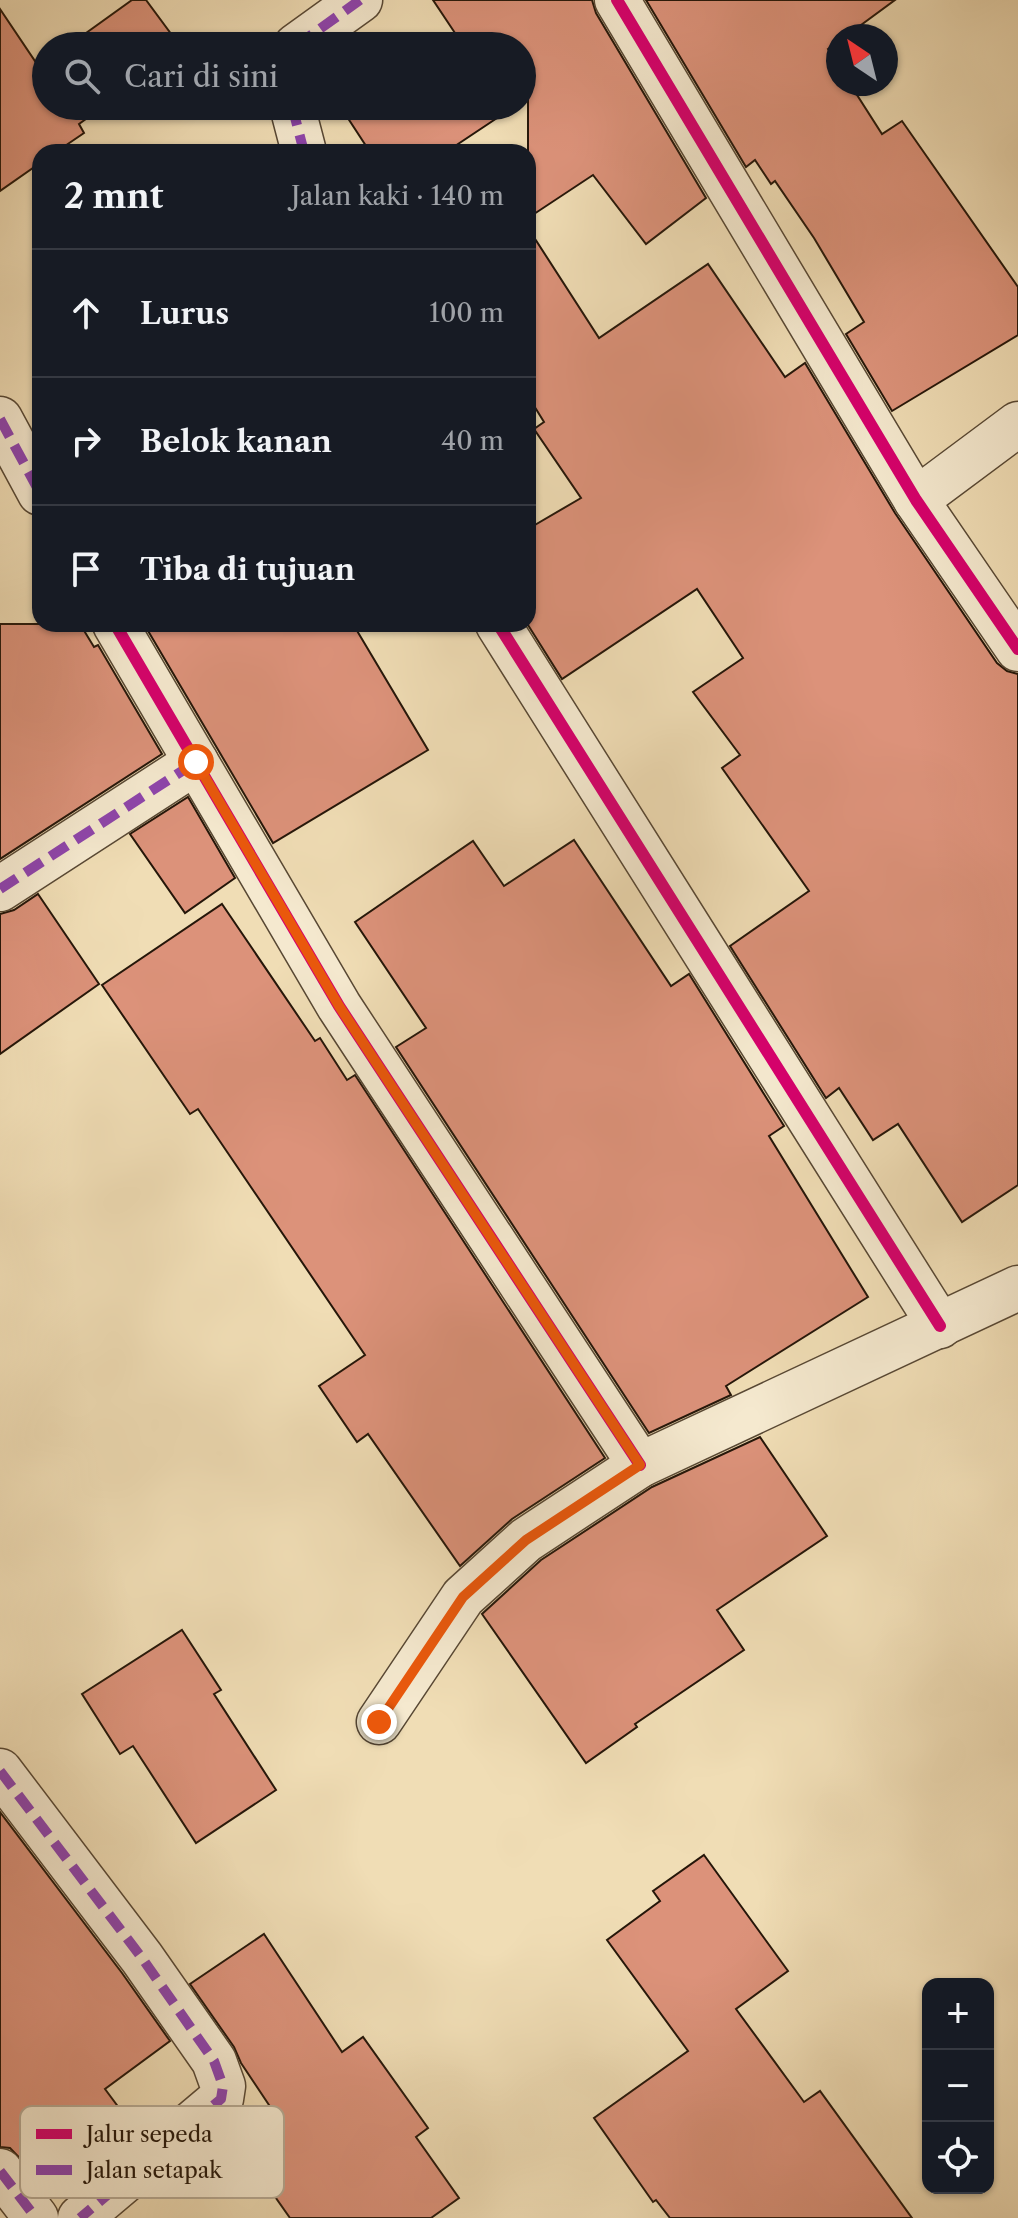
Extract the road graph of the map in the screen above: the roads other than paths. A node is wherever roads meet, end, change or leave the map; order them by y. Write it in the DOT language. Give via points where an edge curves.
graph roads {
  1 [pos="360,0"];
  2 [pos="617,0"];
  3 [pos="315,32"];
  4 [pos="296,120"];
  5 [pos="302,144"];
  6 [pos="0,419"];
  7 [pos="1018,424"];
  8 [pos="32,478"];
  9 [pos="916,500"];
  10 [pos="120,632"];
  11 [pos="503,632"];
  12 [pos="1018,649"];
  13 [pos="196,762"];
  14 [pos="0,889"];
  15 [pos="1018,1288"];
  16 [pos="940,1326"];
  17 [pos="640,1465"];
  18 [pos="379,1722"];
  19 [pos="0,1771"];
  20 [pos="213,2106"];
  21 [pos="0,2171"];
  22 [pos="20,2197"];
  23 [pos="21,2198"];
  24 [pos="104,2198"];
  25 [pos="36,2218"];
  26 [pos="80,2218"];
  1 -- 3 [label="street"];
  2 -- 9 [label="street"];
  4 -- 5 [label="street"];
  6 -- 8 [label="street"];
  7 -- 9 [label="street"];
  9 -- 12 [label="street"];
  10 -- 13 [label="street"];
  11 -- 16 [label="street"];
  13 -- 14 [label="street"];
  13 -- 17 [label="street" via="339,1006"];
  15 -- 16 [label="street"];
  16 -- 17 [label="street"];
  17 -- 18 [label="street" via="526,1540 463,1597"];
  19 -- 20 [label="street" via="214,2061 223,2086 221,2099"];
  21 -- 22 [label="street"];
  23 -- 25 [label="street"];
  24 -- 26 [label="street"];
}
